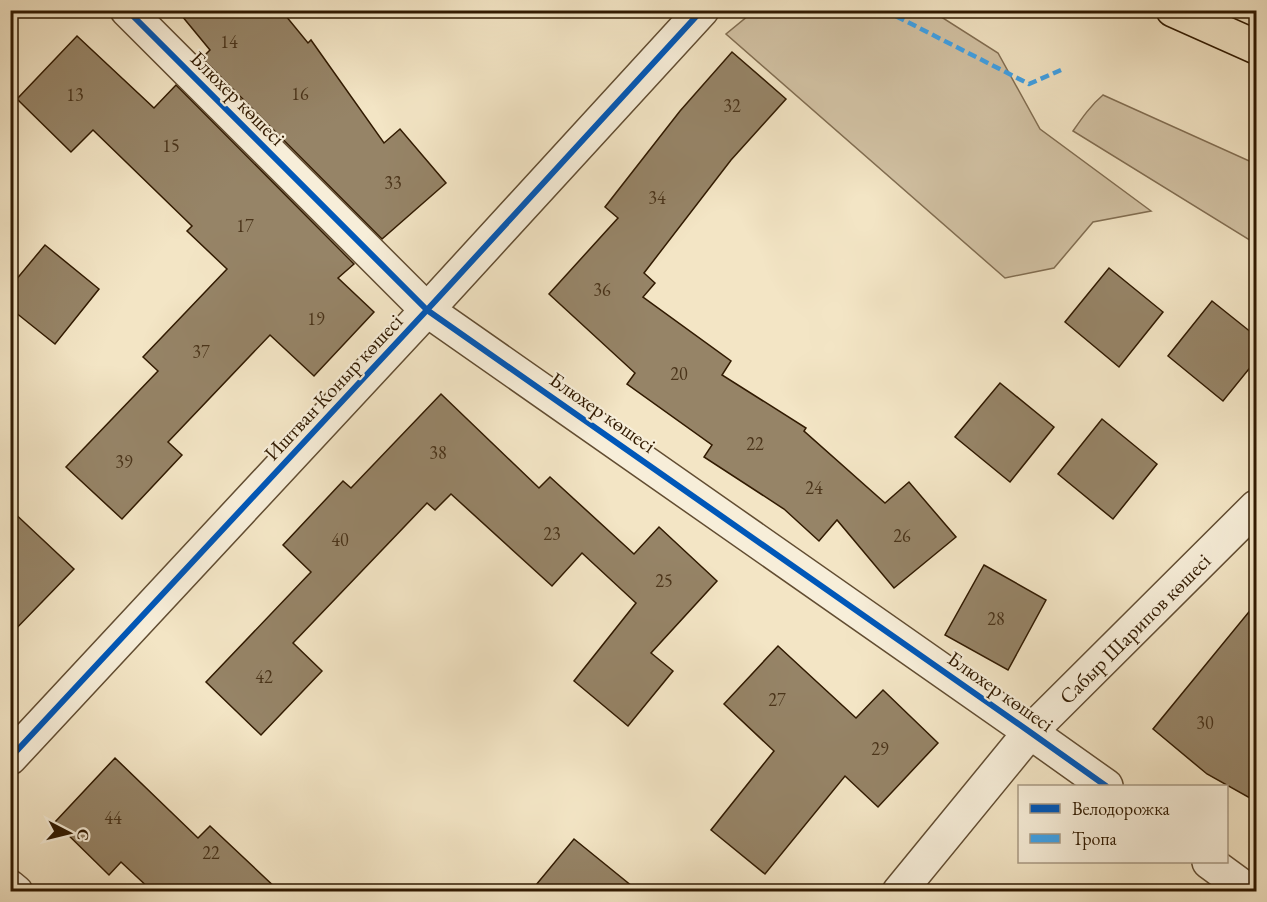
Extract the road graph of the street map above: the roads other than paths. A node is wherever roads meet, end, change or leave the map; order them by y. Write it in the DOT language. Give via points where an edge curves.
graph roads {
  1 [pos="127,10"];
  2 [pos="702,10"];
  3 [pos="1173,10"];
  4 [pos="1257,47"];
  5 [pos="427,310"];
  6 [pos="1257,507"];
  7 [pos="1030,732"];
  8 [pos="10,758"];
  9 [pos="1105,785"];
  10 [pos="1212,863"];
  11 [pos="10,887"];
  12 [pos="16,891"];
  13 [pos="899,891"];
  14 [pos="1250,891"];
  1 -- 5 [label="street, Блюхер көшесі"];
  2 -- 5 [label="street, Иштван Коныр көшесі"];
  3 -- 4 [label="main road"];
  5 -- 7 [label="street, Блюхер көшесі"];
  5 -- 8 [label="street, Иштван Коныр көшесі"];
  6 -- 7 [label="street, Сабыр Шарипов көшесі"];
  7 -- 9 [label="street, Блюхер көшесі"];
  7 -- 13 [label="street, Сабыр Шарипов көшесі"];
  10 -- 14 [label="street"];
  11 -- 12 [label="street"];
}
